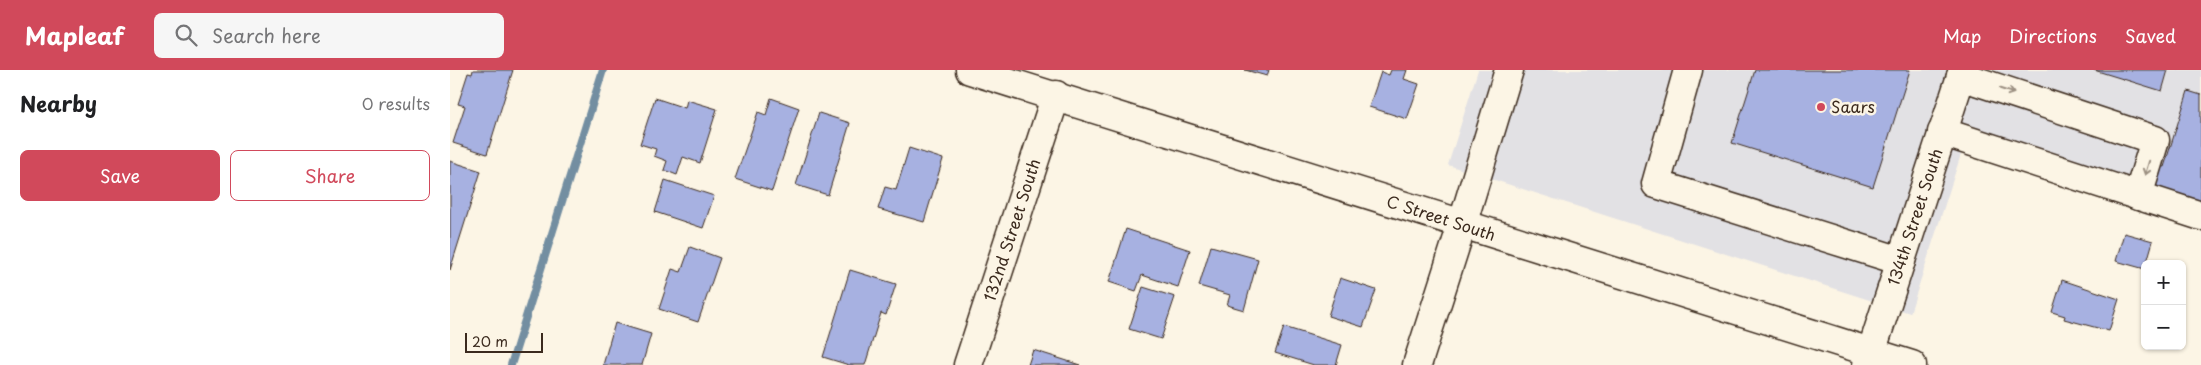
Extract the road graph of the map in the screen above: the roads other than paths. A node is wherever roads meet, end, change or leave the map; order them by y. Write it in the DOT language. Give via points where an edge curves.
graph roads {
  1 [pos="970,70"];
  2 [pos="1509,70"];
  3 [pos="1688,70"];
  4 [pos="1962,73"];
  5 [pos="1056,95"];
  6 [pos="1942,132"];
  7 [pos="2138,196"];
  8 [pos="2201,216"];
  9 [pos="1462,225"];
  10 [pos="1900,261"];
  11 [pos="1869,359"];
  12 [pos="968,365"];
  13 [pos="1417,365"];
  14 [pos="1912,365"];
  1 -- 5 [label="street, C Street South"];
  2 -- 9 [label="street"];
  3 -- 10 [label="street" via="1656,184"];
  4 -- 6 [label="street, 134th Street South"];
  4 -- 7 [label="street, one-way" via="2155,140"];
  5 -- 9 [label="street, C Street South"];
  5 -- 12 [label="street, 132nd Street South"];
  6 -- 7 [label="street"];
  6 -- 10 [label="street, 134th Street South"];
  7 -- 8 [label="street"];
  9 -- 11 [label="street, C Street South"];
  9 -- 13 [label="street"];
  10 -- 11 [label="street, 134th Street South"];
  11 -- 14 [label="street, C Street South"];
}
